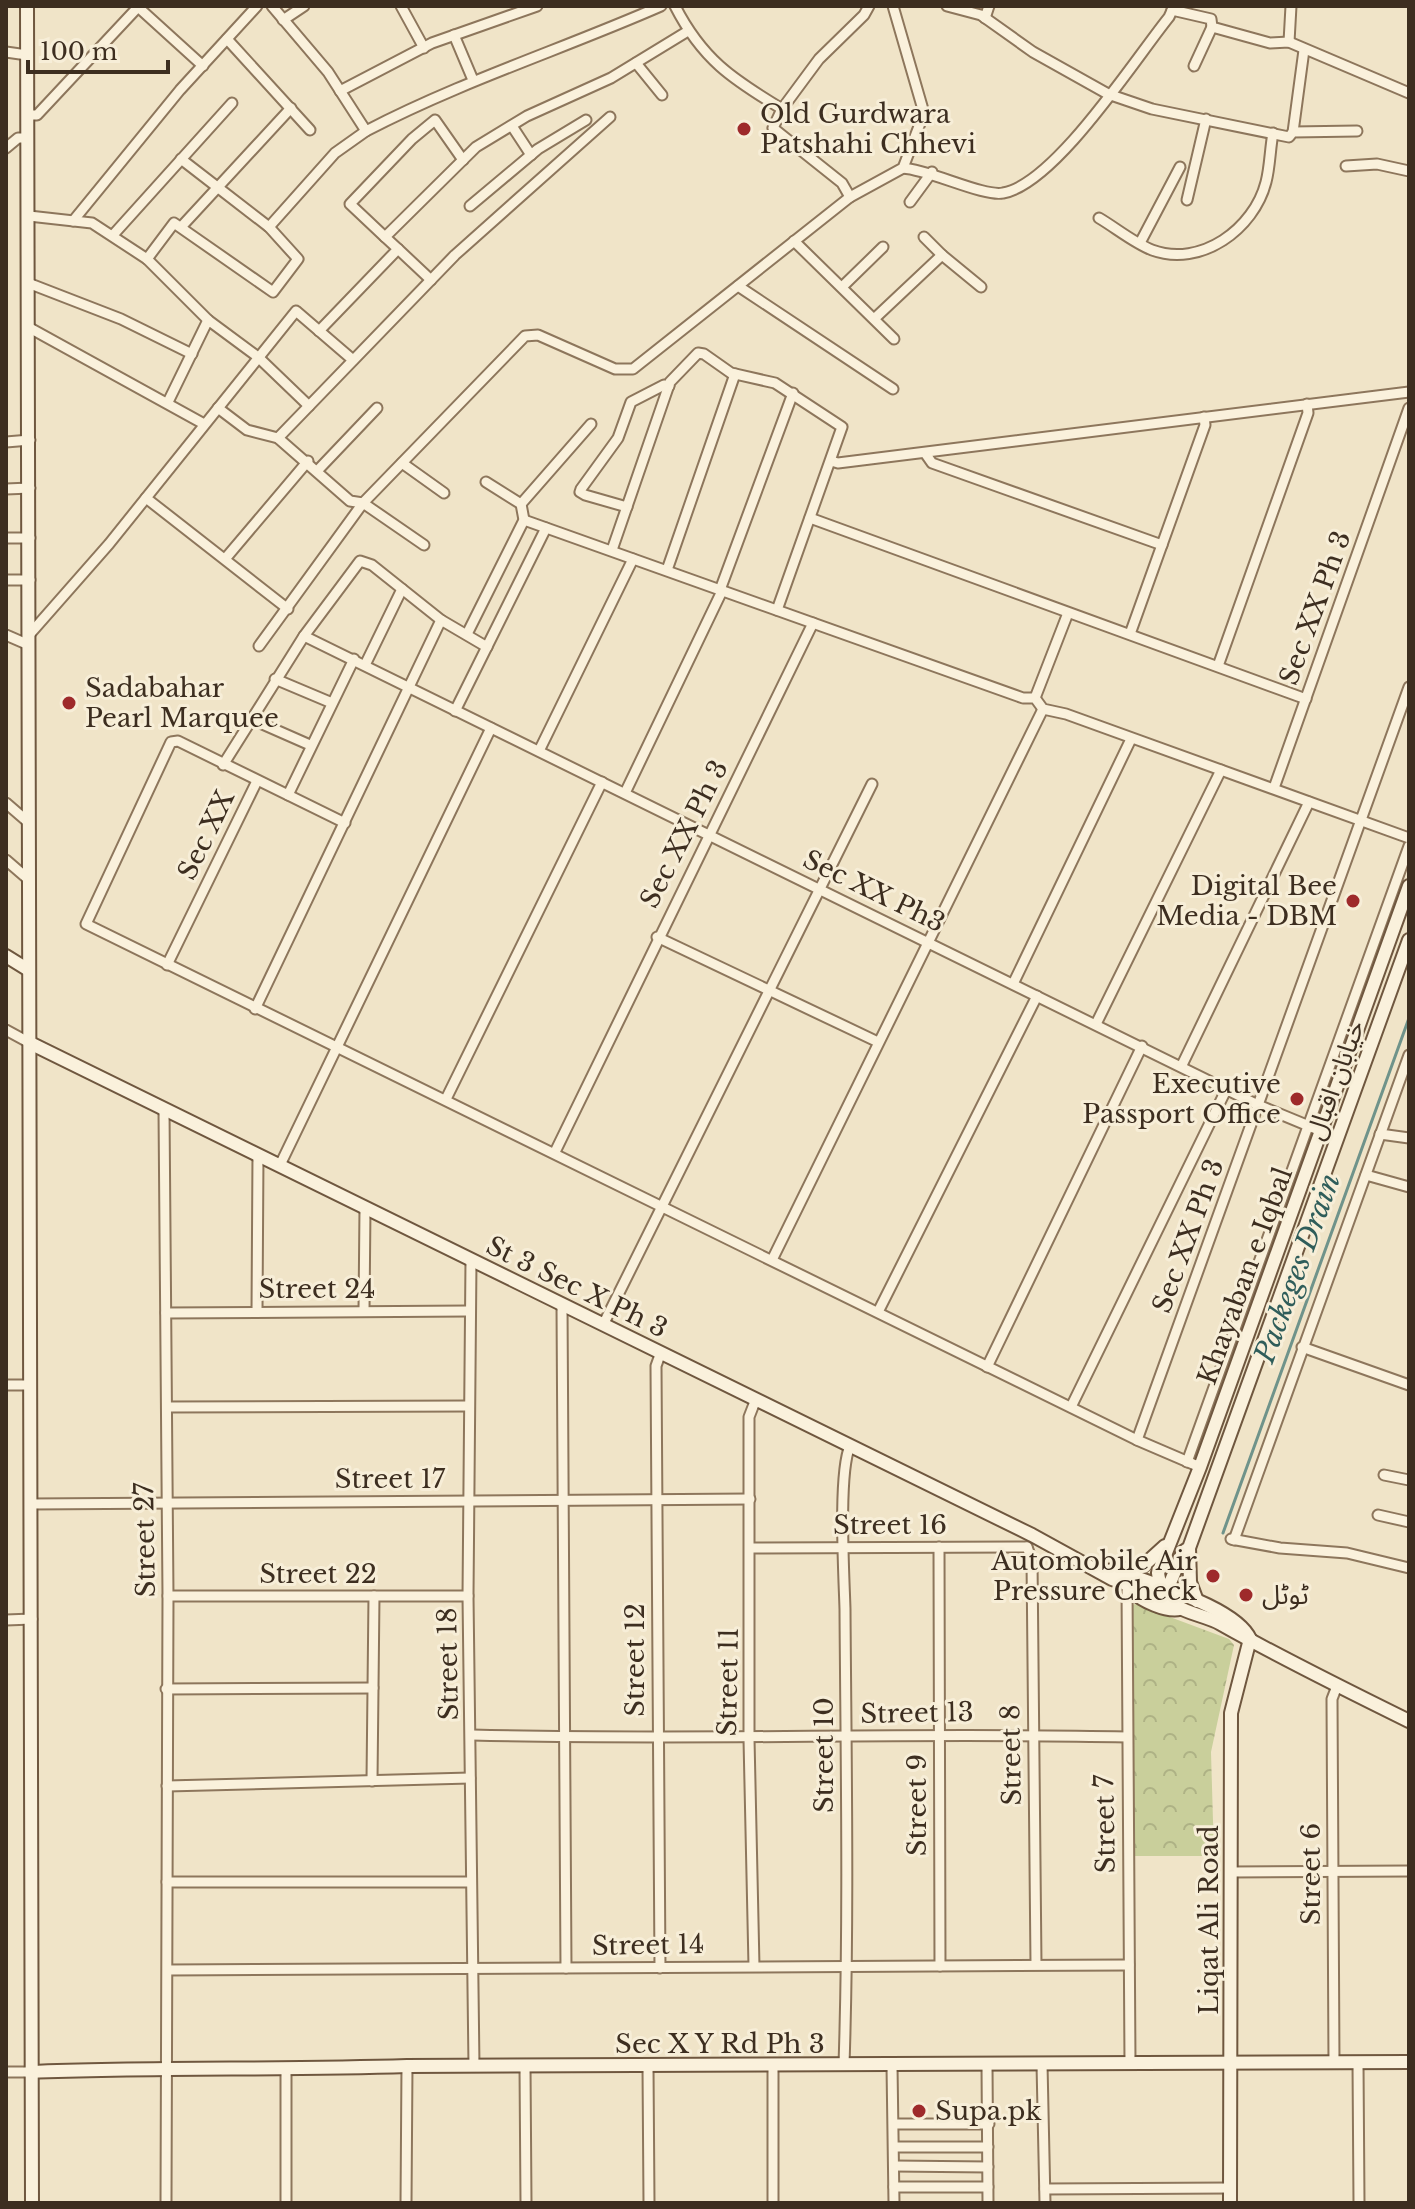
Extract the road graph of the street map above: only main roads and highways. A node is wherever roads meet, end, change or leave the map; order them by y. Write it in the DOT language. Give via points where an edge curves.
graph roads {
  1 [pos="27,6"];
  2 [pos="1409,886"];
  3 [pos="1409,940"];
  4 [pos="6,956"];
  5 [pos="27,969"];
  6 [pos="1363,1016"];
  7 [pos="1380,1023"];
  8 [pos="30,1043"];
  9 [pos="1170,1542"];
  10 [pos="1189,1548"];
  11 [pos="1110,1571"];
  12 [pos="1128,1585"];
  13 [pos="1162,1589"];
  14 [pos="1197,1601"];
  15 [pos="1183,1609"];
  16 [pos="1250,1639"];
  17 [pos="1409,1721"];
  18 [pos="1409,2062"];
  19 [pos="1231,2063"];
  20 [pos="30,2072"];
  21 [pos="32,2203"];
  22 [pos="1230,2203"];
  1 -- 5 [label="main road"];
  2 -- 6 [label="main road, Khayaban e Iqbal"];
  3 -- 7 [label="main road, خیابان اقبال"];
  4 -- 5 [label="main road"];
  5 -- 8 [label="main road"];
  6 -- 7 [label="main road"];
  6 -- 9 [label="main road, Khayaban e Iqbal"];
  7 -- 10 [label="main road, خیابان اقبال"];
  8 -- 11 [label="main road, St 3 Sec X Ph 3" via="756,1399 1030,1541"];
  8 -- 20 [label="main road"];
  9 -- 11 [label="main road" via="1143,1566"];
  9 -- 13 [label="main road, Khayaban e Iqbal" via="1158,1573"];
  10 -- 13 [label="main road, خیابان اقبال"];
  10 -- 14 [label="main road" via="1190,1582"];
  11 -- 12 [label="main road, St 3 Sec X Ph 3"];
  11 -- 13 [label="main road, St 3 Sec X Ph 3"];
  12 -- 13 [label="main road, St 3 Sec X Ph 3" via="1150,1592"];
  12 -- 15 [label="main road" via="1144,1600 1173,1611"];
  13 -- 14 [label="main road"];
  13 -- 15 [label="main road"];
  14 -- 16 [label="main road" via="1241,1624"];
  15 -- 16 [label="main road"];
  16 -- 17 [label="main road"];
  16 -- 19 [label="main road, Liqat Ali Road" via="1231,1713"];
  18 -- 19 [label="main road, Sec X Y Rd Ph 3"];
  19 -- 20 [label="main road, Sec X Y Rd Ph 3"];
  19 -- 22 [label="main road, Liqat Ali Road"];
  20 -- 21 [label="main road"];
}
